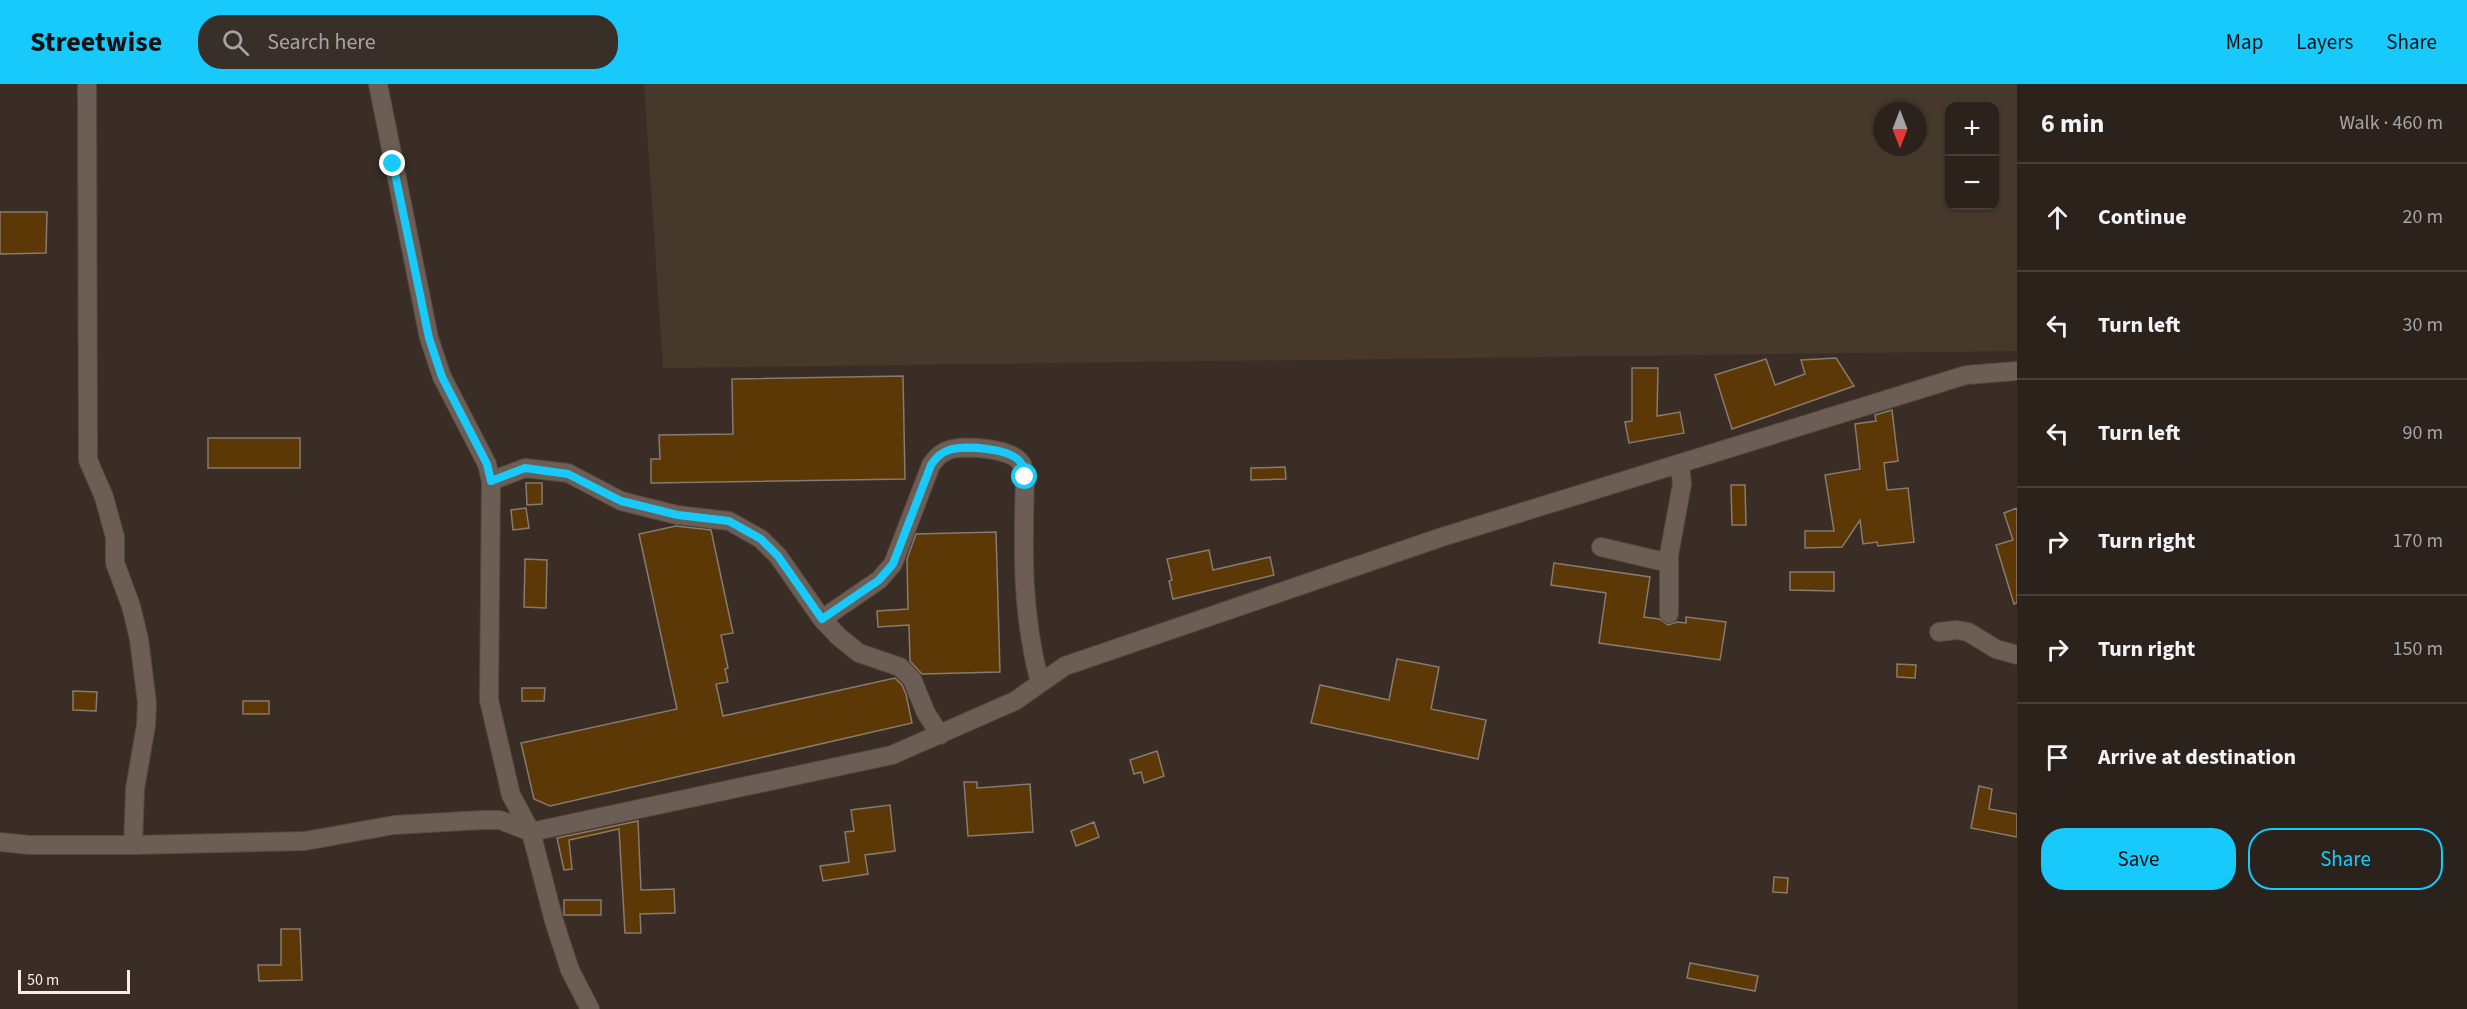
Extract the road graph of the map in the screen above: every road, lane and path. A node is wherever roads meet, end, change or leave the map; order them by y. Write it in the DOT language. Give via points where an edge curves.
graph roads {
  1 [pos="87,84"];
  2 [pos="378,84"];
  3 [pos="2017,371"];
  4 [pos="1680,465"];
  5 [pos="491,481"];
  6 [pos="1601,547"];
  7 [pos="1669,563"];
  8 [pos="1669,614"];
  9 [pos="822,619"];
  10 [pos="1939,632"];
  11 [pos="2017,655"];
  12 [pos="1040,683"];
  13 [pos="940,735"];
  14 [pos="531,832"];
  15 [pos="0,842"];
  16 [pos="133,845"];
  17 [pos="590,1009"];
  1 -- 16 [label="street" via="88,460 115,537 115,563 139,639 147,703 135,789"];
  2 -- 5 [label="street" via="429,338 442,377 487,464"];
  3 -- 4 [label="street" via="1966,375"];
  4 -- 7 [label="street" via="1682,484"];
  4 -- 12 [label="street" via="1442,537 1065,666"];
  5 -- 9 [label="street" via="525,468 568,474 621,501 678,515 729,521 761,539 778,556"];
  5 -- 14 [label="street" via="489,700 511,795"];
  6 -- 7 [label="street"];
  7 -- 8 [label="street"];
  9 -- 12 [label="street" via="879,580 893,564 931,465 939,454 950,449 996,450 1013,455 1021,463 1025,477 1023,570 1030,645"];
  9 -- 13 [label="street" via="838,638 859,653 900,667 912,679"];
  10 -- 11 [label="street" via="1968,632"];
  12 -- 13 [label="street" via="1015,701"];
  13 -- 14 [label="street" via="892,755"];
  14 -- 16 [label="street" via="500,820 482,820 394,825 305,841"];
  14 -- 17 [label="street" via="560,940"];
  15 -- 16 [label="street"];
}
